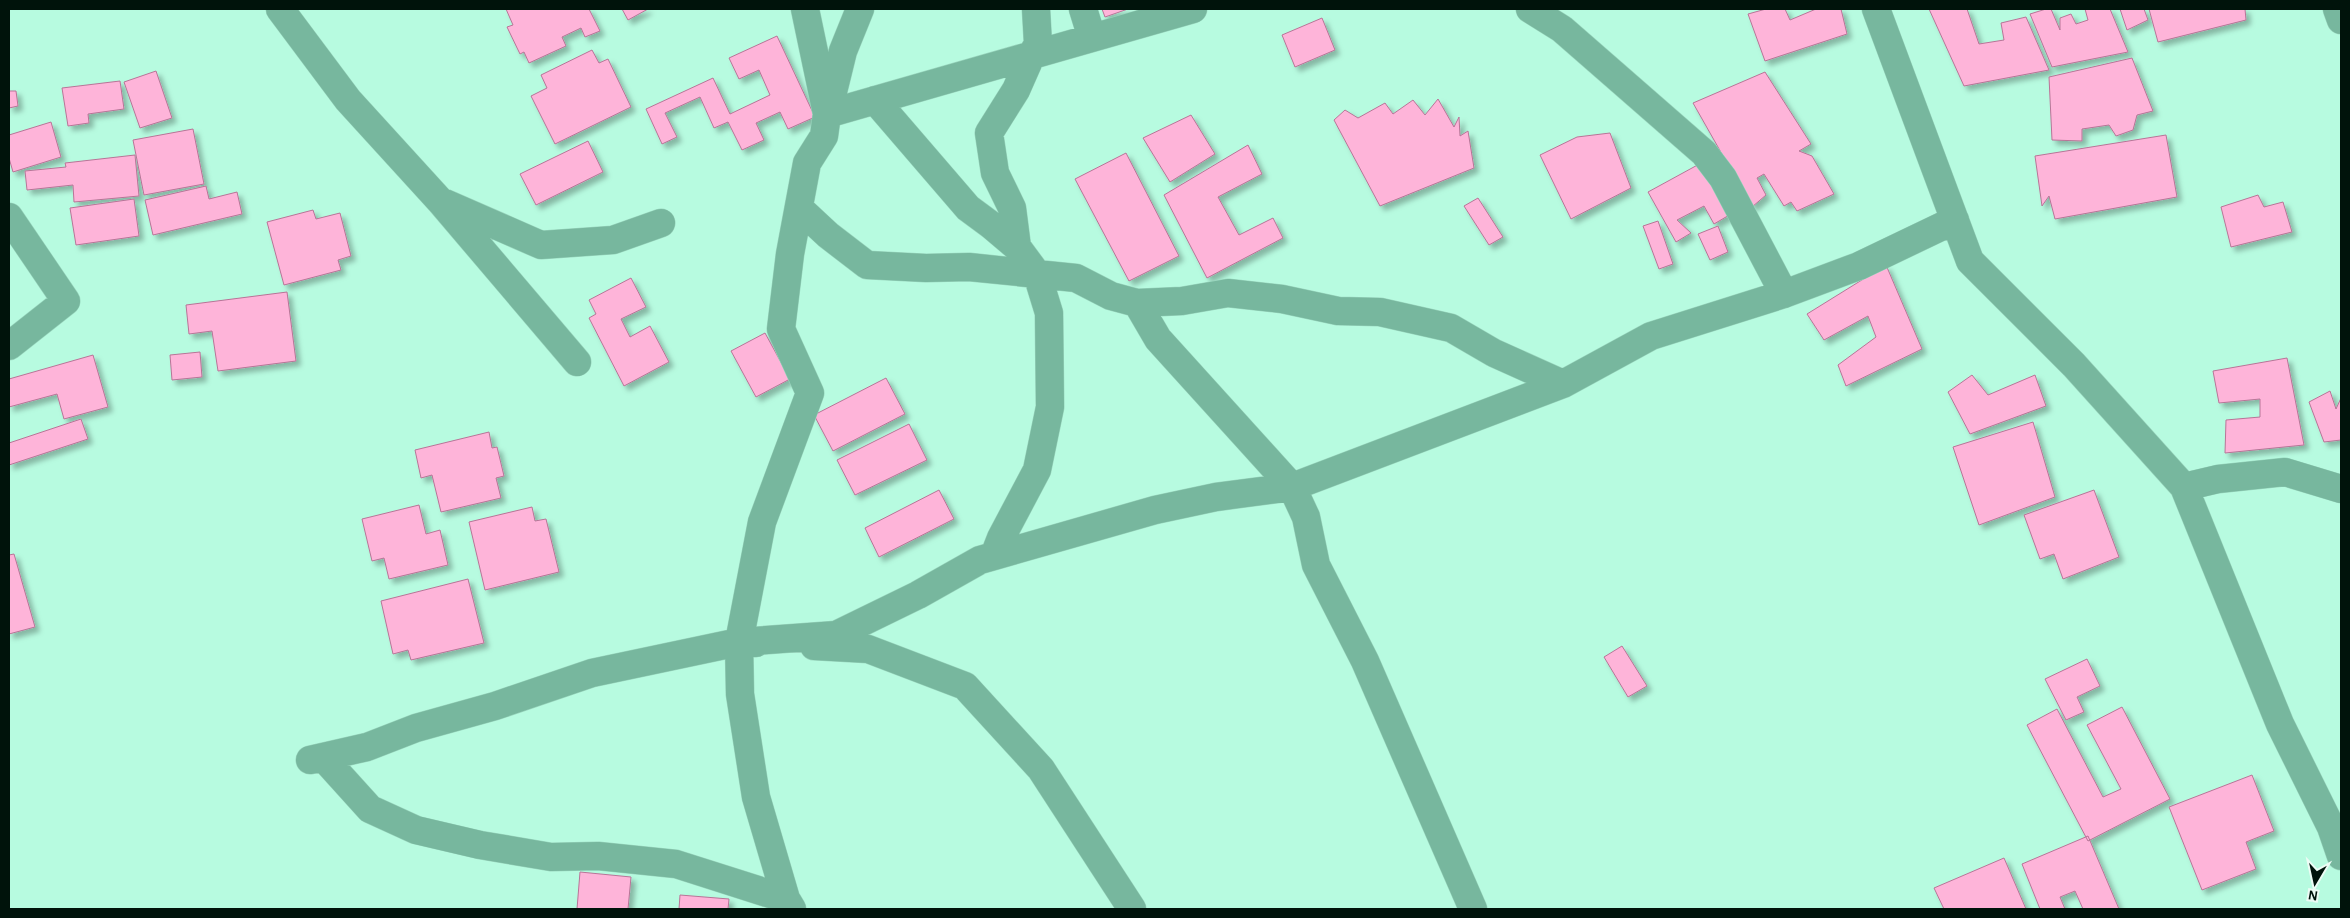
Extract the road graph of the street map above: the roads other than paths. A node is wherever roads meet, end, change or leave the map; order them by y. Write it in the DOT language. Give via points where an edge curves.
graph roads {
  1 [pos="280,9"];
  2 [pos="805,9"];
  3 [pos="860,9"];
  4 [pos="1036,9"];
  5 [pos="1083,9"];
  6 [pos="1193,9"];
  7 [pos="1530,9"];
  8 [pos="1876,9"];
  9 [pos="2337,9"];
  10 [pos="2341,20"];
  11 [pos="1092,38"];
  12 [pos="1031,56"];
  13 [pos="875,100"];
  14 [pos="827,114"];
  15 [pos="441,202"];
  16 [pos="798,208"];
  17 [pos="9,217"];
  18 [pos="1955,220"];
  19 [pos="660,223"];
  20 [pos="1017,247"];
  21 [pos="1037,274"];
  22 [pos="1784,294"];
  23 [pos="1137,302"];
  24 [pos="9,346"];
  25 [pos="577,362"];
  26 [pos="1562,384"];
  27 [pos="1292,487"];
  28 [pos="2184,487"];
  29 [pos="2341,489"];
  30 [pos="994,556"];
  31 [pos="738,642"];
  32 [pos="2341,856"];
  33 [pos="789,904"];
  34 [pos="1132,909"];
  35 [pos="1473,909"];
  1 -- 15 [label="street" via="348,100"];
  2 -- 14 [label="street"];
  3 -- 14 [label="street" via="843,51"];
  4 -- 12 [label="street" via="1038,44"];
  5 -- 11 [label="street"];
  6 -- 11 [label="street"];
  7 -- 22 [label="street" via="1562,29 1704,153 1723,178"];
  8 -- 18 [label="street"];
  9 -- 10 [label="street"];
  11 -- 12 [label="street"];
  12 -- 13 [label="street"];
  12 -- 20 [label="street" via="1016,90 989,133 995,173 1012,208"];
  13 -- 14 [label="street"];
  13 -- 20 [label="street" via="968,208"];
  14 -- 16 [label="street" via="824,136 807,163"];
  15 -- 19 [label="street" via="541,245 613,240"];
  15 -- 25 [label="street"];
  16 -- 21 [label="street" via="867,265 969,267"];
  16 -- 31 [label="street" via="781,329 810,393 762,522"];
  17 -- 24 [label="street" via="66,301"];
  18 -- 22 [label="street" via="1859,266"];
  18 -- 28 [label="street" via="1970,261 2074,364"];
  20 -- 21 [label="street"];
  21 -- 23 [label="street" via="1076,278 1111,296"];
  21 -- 30 [label="street" via="1049,313 1050,407 1037,470"];
  22 -- 26 [label="street" via="1651,336"];
  23 -- 26 [label="street" via="1182,302 1228,293 1338,311 1380,312 1451,328 1494,353"];
  23 -- 27 [label="street" via="1158,339"];
  26 -- 27 [label="street"];
  27 -- 30 [label="street" via="1216,497 1155,510"];
  27 -- 35 [label="street" via="1306,517 1316,565 1365,661"];
  28 -- 29 [label="street" via="2218,479 2285,472"];
  28 -- 32 [label="street" via="2280,724"];
  30 -- 31 [label="street" via="980,560 836,635"];
  31 -- 33 [label="street" via="740,694 756,797"];
  31 -- 33 [label="street" via="592,673 495,706 416,728 368,747 316,758 370,810 416,830 551,857 598,856 676,864"];
  31 -- 34 [label="street" via="868,649 965,686 1041,769"];
}
